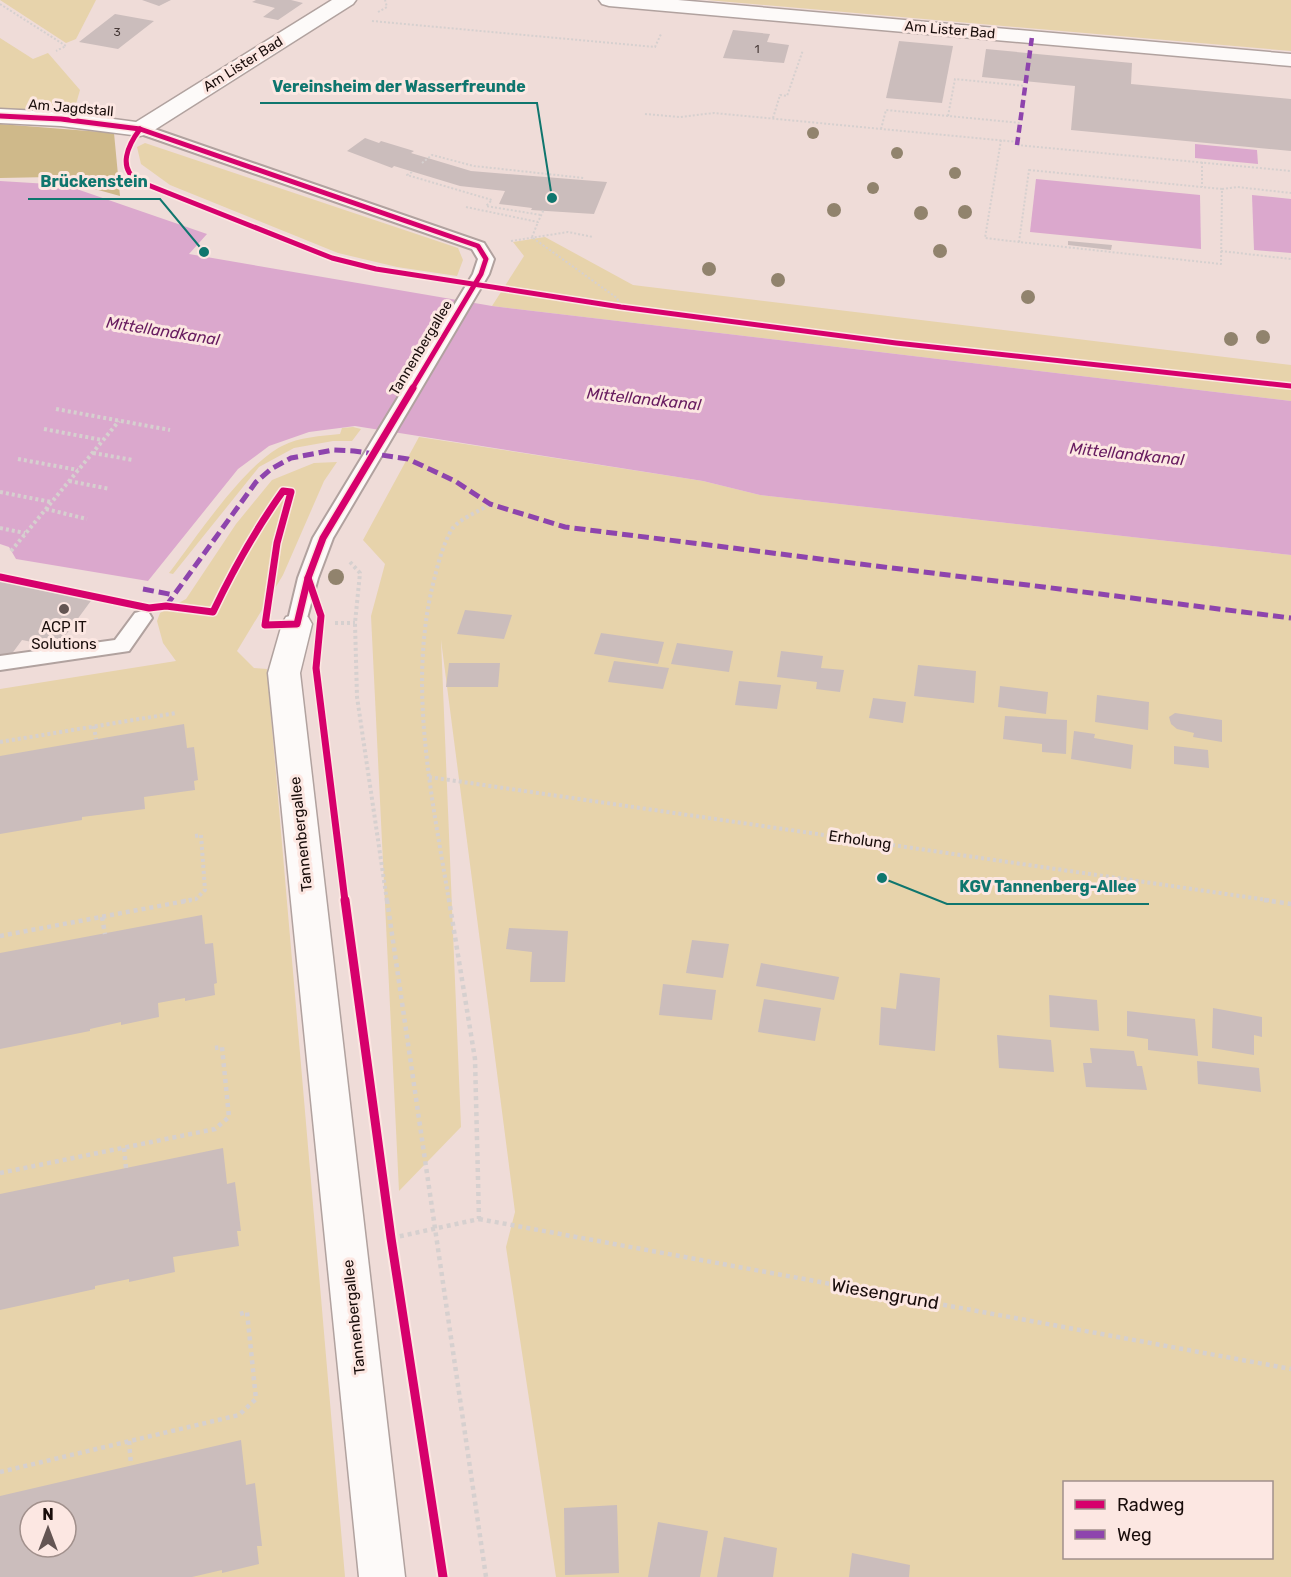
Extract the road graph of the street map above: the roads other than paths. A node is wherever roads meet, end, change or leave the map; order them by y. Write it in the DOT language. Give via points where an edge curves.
graph roads {
  1 [pos="346,0"];
  2 [pos="609,0"];
  3 [pos="1291,60"];
  4 [pos="0,117"];
  5 [pos="140,129"];
  6 [pos="142,618"];
  7 [pos="297,624"];
  8 [pos="0,663"];
  9 [pos="382,1577"];
  1 -- 5 [label="street, Am Lister Bad"];
  2 -- 3 [label="street, Am Lister Bad"];
  4 -- 5 [label="street, Am Jagdstall" via="61,119"];
  5 -- 7 [label="lane, Tannenbergallee" via="478,246 486,259 481,274 323,538"];
  6 -- 8 [label="lane" via="122,646"];
  7 -- 9 [label="street, Tannenbergallee" via="284,673"];
}
